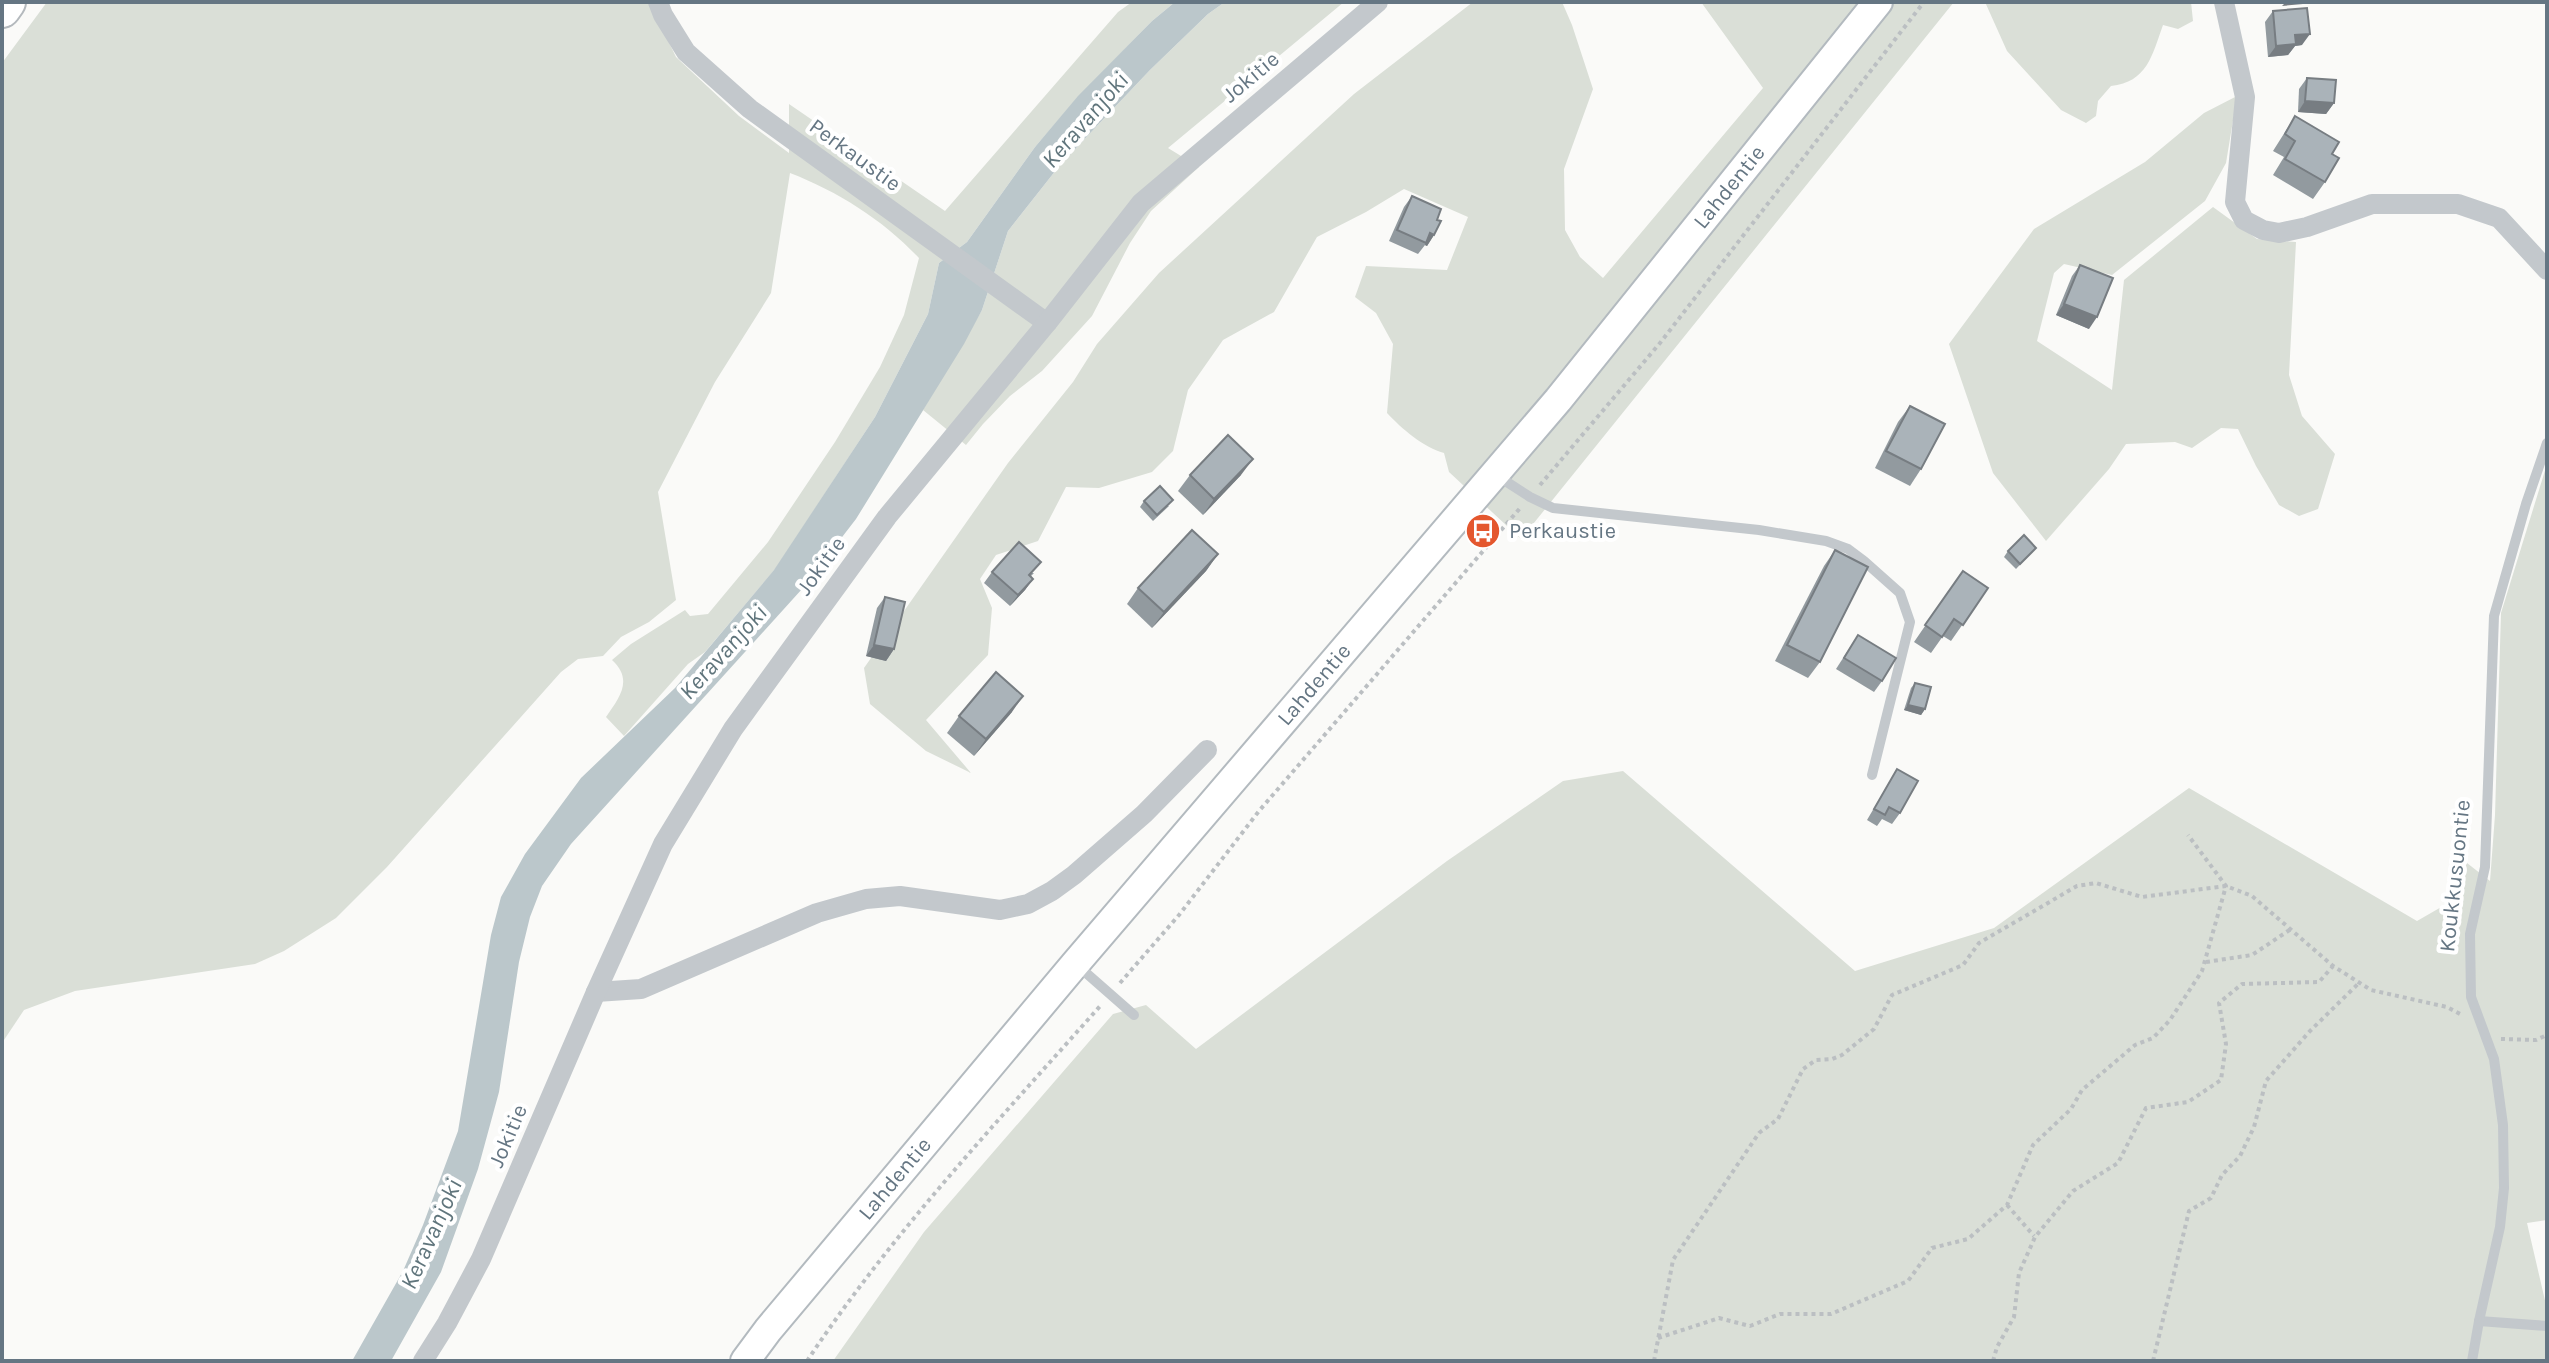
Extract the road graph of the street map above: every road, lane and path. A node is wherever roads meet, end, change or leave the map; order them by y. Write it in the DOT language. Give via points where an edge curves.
graph roads {
  1 [pos="7,2"];
  2 [pos="658,2"];
  3 [pos="1378,2"];
  4 [pos="1878,2"];
  5 [pos="1924,2"];
  6 [pos="2224,2"];
  7 [pos="2,9"];
  8 [pos="2547,270"];
  9 [pos="1047,323"];
  10 [pos="2547,443"];
  11 [pos="1494,473"];
  12 [pos="1530,497"];
  13 [pos="1207,750"];
  14 [pos="1872,775"];
  15 [pos="2188,835"];
  16 [pos="2226,886"];
  17 [pos="2291,929"];
  18 [pos="2205,962"];
  19 [pos="1075,964"];
  20 [pos="2333,966"];
  21 [pos="2360,982"];
  22 [pos="596,992"];
  23 [pos="1110,994"];
  24 [pos="1134,1015"];
  25 [pos="2482,1025"];
  26 [pos="2547,1035"];
  27 [pos="2487,1038"];
  28 [pos="2007,1205"];
  29 [pos="2035,1237"];
  30 [pos="2479,1321"];
  31 [pos="2547,1326"];
  32 [pos="1658,1338"];
  33 [pos="423,1361"];
  34 [pos="745,1361"];
  35 [pos="807,1361"];
  36 [pos="1654,1361"];
  37 [pos="1993,1361"];
  38 [pos="2153,1361"];
  39 [pos="2472,1361"];
  1 -- 7 [label="highway"];
  2 -- 9 [label="street, Perkaustie" via="686,52 750,109"];
  3 -- 9 [label="street, Jokitie" via="1141,203"];
  4 -- 11 [label="main road, Lahdentie"];
  5 -- 12 [label="path, Lahdentie" via="1660,343"];
  6 -- 8 [label="street" via="2245,97 2235,202 2244,220 2279,233 2372,204 2458,204 2499,218"];
  9 -- 22 [label="street, Jokitie" via="887,517 733,729 663,844"];
  10 -- 25 [label="lane, Koukkusuontie" via="2494,616 2485,867 2470,934 2471,997"];
  11 -- 12 [label="lane"];
  11 -- 19 [label="main road, Lahdentie"];
  12 -- 14 [label="lane" via="1553,508 1826,541 1864,561 1900,593 1910,622"];
  12 -- 23 [label="path, Lahdentie" via="1259,811"];
  13 -- 22 [label="street" via="1074,875 1028,904 1000,910 900,896 866,899 817,913 641,989"];
  15 -- 16 [label="path"];
  16 -- 17 [label="path" via="2252,896"];
  16 -- 18 [label="path"];
  16 -- 32 [label="path" via="2142,897 2096,883 2077,886 1979,943 1963,965 1892,995 1874,1029 1842,1055 1816,1060 1803,1069 1778,1119 1759,1133 1673,1260"];
  17 -- 18 [label="path" via="2252,955"];
  17 -- 20 [label="path"];
  18 -- 28 [label="path" via="2170,1020 2082,1090 2071,1109 2033,1145"];
  19 -- 23 [label="lane"];
  19 -- 34 [label="main road, Lahdentie"];
  20 -- 21 [label="path"];
  20 -- 29 [label="path" via="2319,982 2242,984 2219,1003 2226,1044 2221,1080 2188,1102 2146,1108 2118,1163 2073,1191"];
  21 -- 25 [label="path" via="2371,990 2447,1007"];
  21 -- 38 [label="path" via="2266,1081 2240,1156 2222,1175 2211,1198 2189,1211"];
  22 -- 33 [label="street, Jokitie" via="481,1259"];
  23 -- 24 [label="lane"];
  23 -- 35 [label="path, Lahdentie" via="955,1170"];
  25 -- 27 [label="lane, Koukkusuontie"];
  26 -- 27 [label="path" via="2536,1040"];
  27 -- 30 [label="lane, Koukkusuontie" via="2503,1125 2504,1188"];
  28 -- 29 [label="path"];
  28 -- 32 [label="path" via="1968,1239 1932,1248 1908,1281 1831,1314 1780,1314 1750,1326 1719,1318"];
  29 -- 37 [label="path" via="2019,1273 2014,1317"];
  30 -- 31 [label="lane"];
  30 -- 39 [label="lane, Koukkusuontie"];
  32 -- 36 [label="path"];
}
